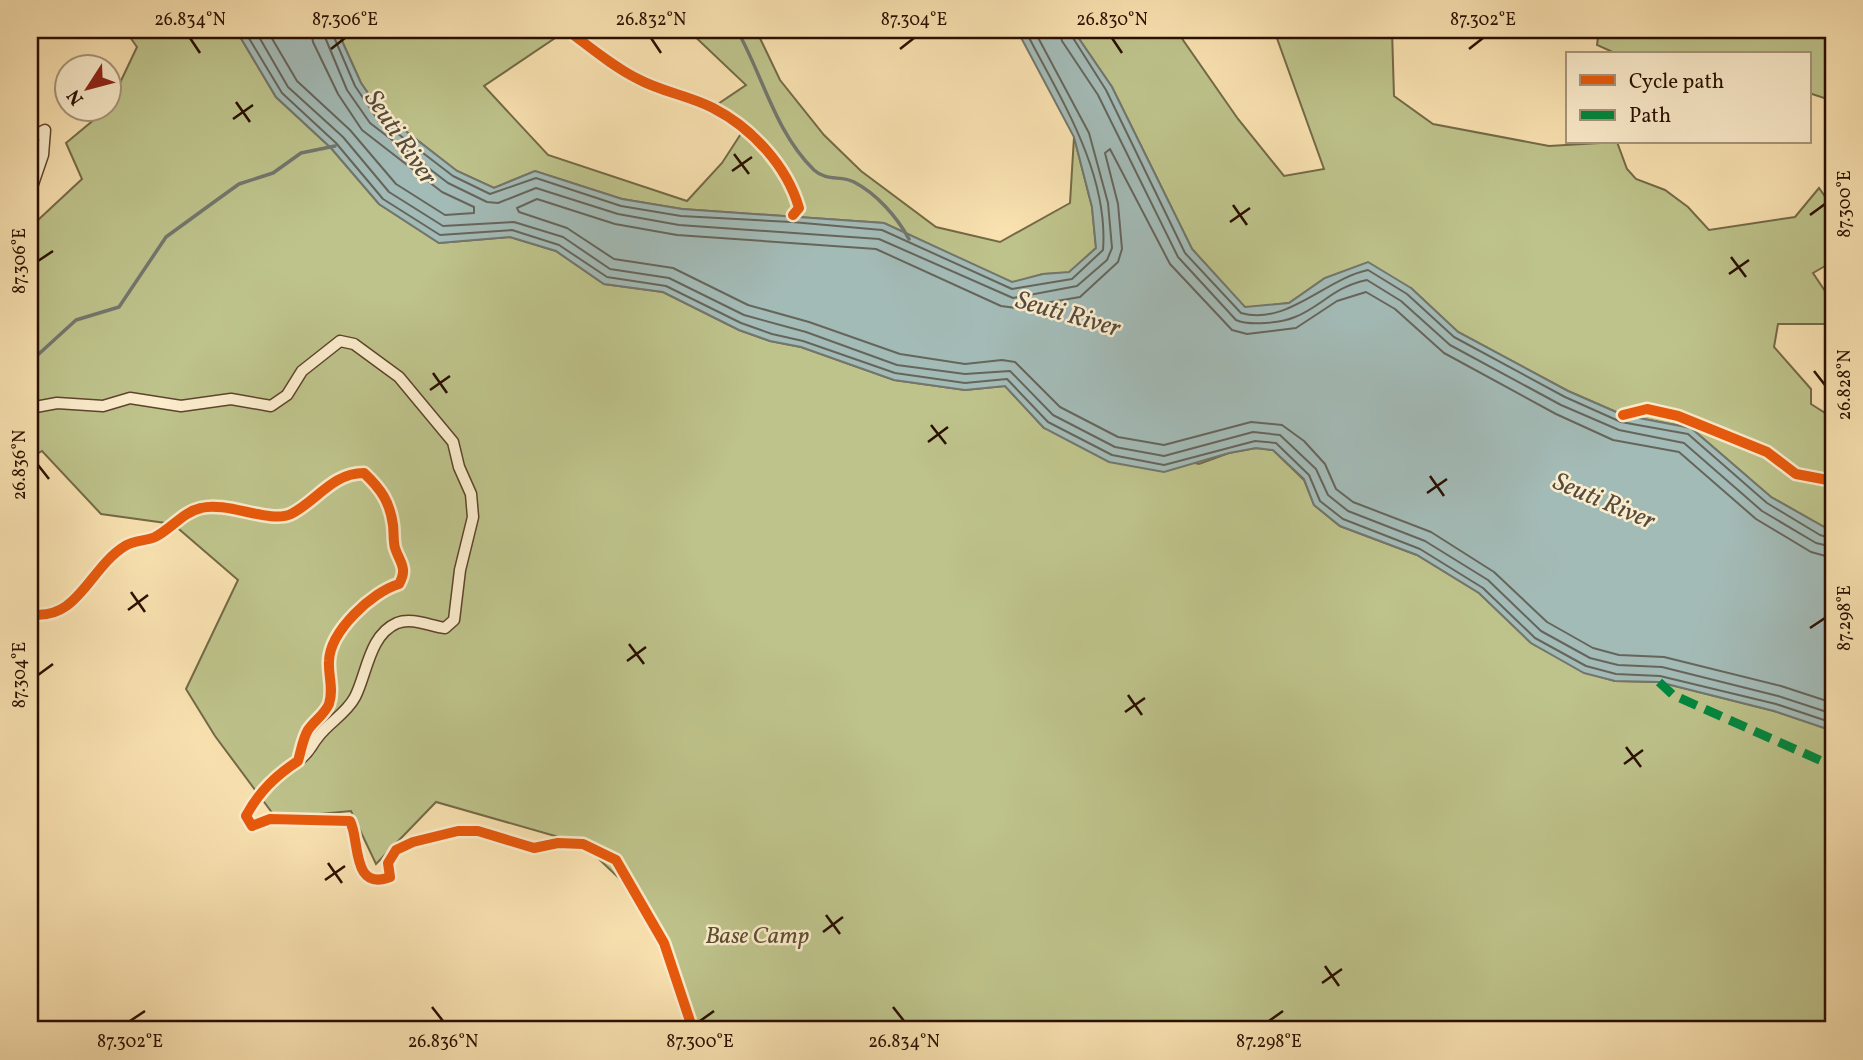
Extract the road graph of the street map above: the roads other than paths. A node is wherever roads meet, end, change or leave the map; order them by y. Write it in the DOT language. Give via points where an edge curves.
graph roads {
  1 [pos="567,30"];
  2 [pos="30,138"];
  3 [pos="30,193"];
  4 [pos="793,215"];
  5 [pos="30,408"];
  6 [pos="1622,415"];
  7 [pos="1833,481"];
  8 [pos="30,614"];
  9 [pos="298,761"];
  10 [pos="643,1030"];
  11 [pos="663,1030"];
  12 [pos="693,1030"];
  1 -- 4 [label="street" via="635,78 712,108 744,129 793,186 799,208"];
  2 -- 3 [label="street" via="45,130 44,155"];
  5 -- 9 [label="street" via="57,403 103,406 130,398 181,406 231,399 271,406 287,395 302,371 340,341 354,344 399,377 453,442 471,494 473,517 454,620 445,628 409,620 395,624 379,639 355,697 318,736 312,751"];
  6 -- 7 [label="street" via="1647,409 1678,415 1767,452 1796,474"];
  8 -- 9 [label="street" via="54,615 126,545 155,537 201,508 244,509 279,518 341,478 364,473 383,490 394,547 405,574 399,584 365,603 338,635 328,659 332,687 328,707 307,731"];
  9 -- 12 [label="street" via="276,775 259,795 246,816 251,826 270,819 350,821 357,861 370,878 390,877 388,863 396,850 458,831 478,831 534,848 583,844 616,860 664,943"];
  10 -- 11 [label="main road"];
}
